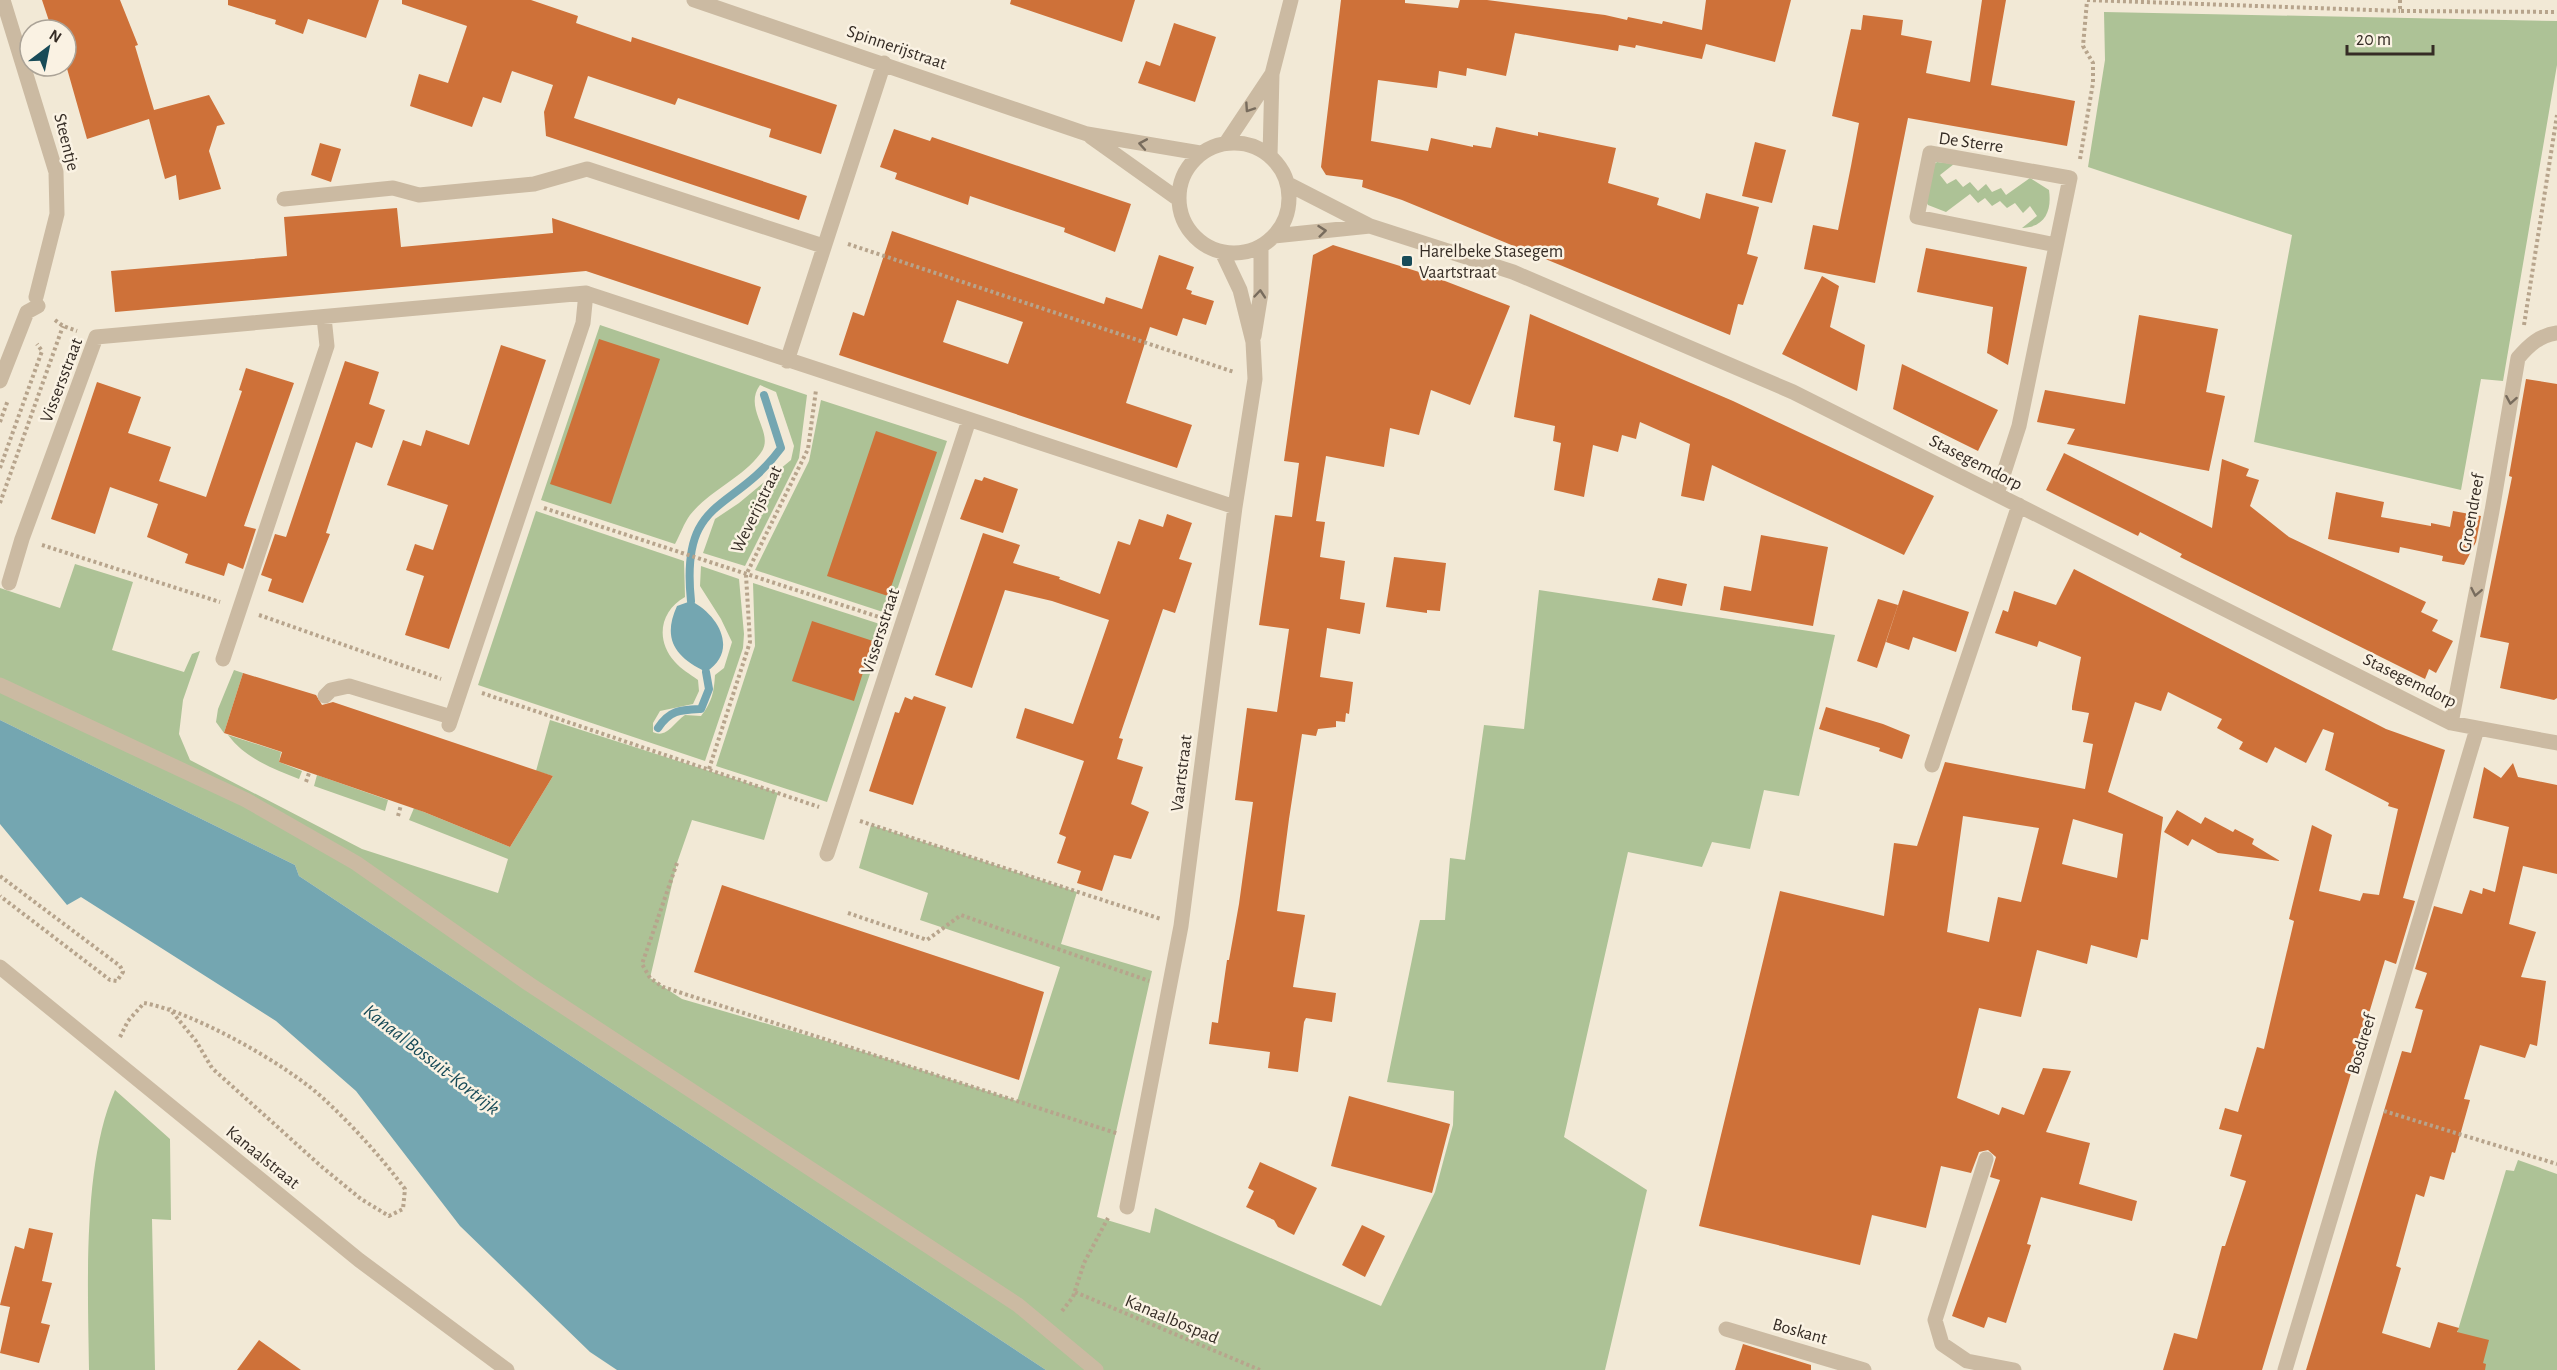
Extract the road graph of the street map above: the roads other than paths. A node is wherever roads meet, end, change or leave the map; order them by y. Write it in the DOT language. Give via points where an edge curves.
graph roads {
  1 [pos="3,0"];
  2 [pos="694,0"];
  3 [pos="1291,0"];
  4 [pos="884,63"];
  5 [pos="1272,74"];
  6 [pos="1087,134"];
  7 [pos="1226,143"];
  8 [pos="1200,153"];
  9 [pos="1270,156"];
  10 [pos="1288,184"];
  11 [pos="284,199"];
  12 [pos="1178,199"];
  13 [pos="1370,226"];
  14 [pos="1274,236"];
  15 [pos="825,242"];
  16 [pos="2056,245"];
  17 [pos="1261,246"];
  18 [pos="1222,252"];
  19 [pos="586,293"];
  20 [pos="324,317"];
  21 [pos="2557,333"];
  22 [pos="1253,342"];
  23 [pos="787,361"];
  24 [pos="0,381"];
  25 [pos="969,420"];
  26 [pos="1997,494"];
  27 [pos="2019,505"];
  28 [pos="1235,507"];
  29 [pos="9,583"];
  30 [pos="223,659"];
  31 [pos="0,685"];
  32 [pos="325,696"];
  33 [pos="2451,723"];
  34 [pos="2477,729"];
  35 [pos="2557,743"];
  36 [pos="1932,765"];
  37 [pos="827,854"];
  38 [pos="0,967"];
  39 [pos="1986,1159"];
  40 [pos="1127,1208"];
  41 [pos="1726,1329"];
  42 [pos="507,1370"];
  43 [pos="1096,1370"];
  44 [pos="1864,1370"];
  45 [pos="2014,1370"];
  46 [pos="2285,1370"];
  1 -- 24 [label="street, Steentje" via="56,172 57,214 37,301 27,312"];
  2 -- 4 [label="street, Spinnerijstraat"];
  3 -- 5 [label="street"];
  4 -- 6 [label="street, Spinnerijstraat"];
  4 -- 15 [label="street"];
  5 -- 7 [label="street, one-way"];
  5 -- 9 [label="street"];
  8 -- 6 [label="street, Spinnerijstraat, one-way"];
  6 -- 12 [label="street, Spinnerijstraat"];
  7 -- 8 [label="street"];
  7 -- 9 [label="street" via="1249,145"];
  8 -- 12 [label="street" via="1180,182"];
  9 -- 10 [label="street"];
  10 -- 13 [label="street, Stasegemdorp"];
  10 -- 14 [label="street" via="1289,203"];
  11 -- 15 [label="street" via="393,188 419,195 523,185 587,169"];
  12 -- 18 [label="street" via="1191,233"];
  14 -- 13 [label="street, Stasegemdorp, one-way"];
  13 -- 26 [label="street, Stasegemdorp" via="1512,272 1793,392"];
  14 -- 17 [label="street"];
  15 -- 23 [label="street"];
  16 -- 16 [label="street, De Sterre" via="1917,217 1930,153 2070,178"];
  16 -- 26 [label="street" via="2019,426"];
  17 -- 18 [label="street" via="1236,253"];
  22 -- 17 [label="street, Vaartstraat, one-way" via="1261,293"];
  18 -- 22 [label="street, Vaartstraat" via="1240,290"];
  19 -- 20 [label="street, Vissersstraat"];
  19 -- 23 [label="street, Vissersstraat"];
  19 -- 32 [label="street" via="582,323 450,721 349,686 331,690"];
  20 -- 29 [label="street, Vissersstraat" via="96,337"];
  20 -- 30 [label="street" via="327,346"];
  21 -- 33 [label="street, Groendreef, one-way" via="2544,335 2518,358"];
  22 -- 28 [label="street, Vaartstraat" via="1255,379"];
  23 -- 25 [label="street, Vissersstraat"];
  25 -- 28 [label="street, Vissersstraat"];
  25 -- 37 [label="street, Vissersstraat"];
  26 -- 27 [label="street, Stasegemdorp"];
  27 -- 33 [label="street, Stasegemdorp"];
  27 -- 36 [label="street"];
  28 -- 40 [label="street, Vaartstraat" via="1181,926"];
  31 -- 43 [label="street" via="246,800 356,863 529,984 1018,1305"];
  33 -- 34 [label="street, Stasegemdorp"];
  34 -- 35 [label="street, Stasegemdorp"];
  34 -- 46 [label="street, Bosdreef"];
  38 -- 42 [label="street, Kanaalstraat" via="359,1260"];
  39 -- 45 [label="street" via="1935,1320 1942,1344 1967,1361"];
  41 -- 44 [label="street, Boskant"];
}
